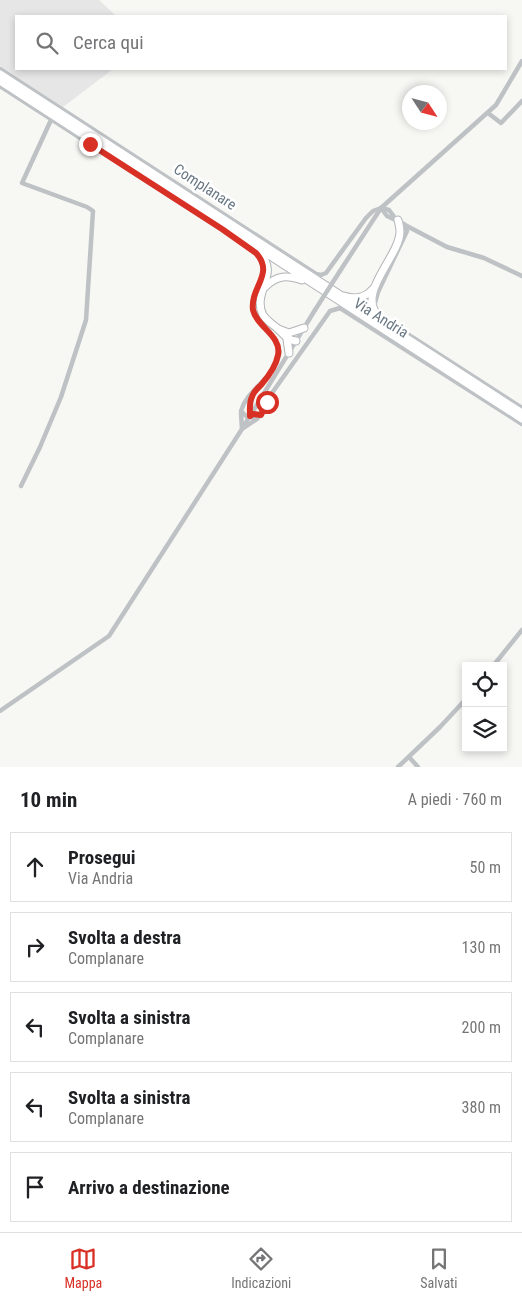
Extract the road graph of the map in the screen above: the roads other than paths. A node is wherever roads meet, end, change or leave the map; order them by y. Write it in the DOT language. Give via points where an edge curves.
graph roads {
  1 [pos="522,61"];
  2 [pos="0,69"];
  3 [pos="0,74"];
  4 [pos="0,81"];
  5 [pos="0,86"];
  6 [pos="522,101"];
  7 [pos="488,113"];
  8 [pos="51,120"];
  9 [pos="389,199"];
  10 [pos="381,208"];
  11 [pos="389,210"];
  12 [pos="386,216"];
  13 [pos="374,218"];
  14 [pos="399,221"];
  15 [pos="235,233"];
  16 [pos="522,276"];
  17 [pos="314,284"];
  18 [pos="328,287"];
  19 [pos="375,287"];
  20 [pos="263,289"];
  21 [pos="304,328"];
  22 [pos="397,332"];
  23 [pos="288,336"];
  24 [pos="296,341"];
  25 [pos="289,352"];
  26 [pos="253,393"];
  27 [pos="250,402"];
  28 [pos="258,404"];
  29 [pos="522,408"];
  30 [pos="241,411"];
  31 [pos="522,413"];
  32 [pos="261,415"];
  33 [pos="250,416"];
  34 [pos="257,419"];
  35 [pos="522,419"];
  36 [pos="522,424"];
  37 [pos="242,429"];
  38 [pos="21,486"];
  39 [pos="522,630"];
  40 [pos="496,662"];
  41 [pos="462,703"];
  42 [pos="0,711"];
  43 [pos="409,757"];
  44 [pos="398,767"];
  45 [pos="418,767"];
  1 -- 7 [label="street"];
  2 -- 10 [label="street, Complanare" via="316,274 326,272 366,218"];
  3 -- 18 [label="highway"];
  4 -- 15 [label="highway"];
  5 -- 8 [label="street, Complanare"];
  6 -- 7 [label="street" via="501,123"];
  7 -- 9 [label="street"];
  8 -- 26 [label="street, Complanare" via="222,229 260,258 264,274 253,298 253,308 257,321 276,342 278,355 271,372"];
  8 -- 38 [label="street" via="22,183 93,211 86,320 61,397"];
  9 -- 10 [label="street"];
  9 -- 11 [label="street"];
  10 -- 11 [label="street"];
  10 -- 12 [label="street"];
  10 -- 13 [label="street"];
  11 -- 14 [label="street"];
  12 -- 13 [label="street"];
  12 -- 14 [label="street"];
  13 -- 21 [label="street, bridge"];
  14 -- 16 [label="street" via="447,247 484,258"];
  14 -- 19 [label="highway" via="398,242"];
  14 -- 29 [label="street, Via Andria" via="407,231 375,301 379,314"];
  15 -- 17 [label="highway"];
  15 -- 20 [label="highway" via="266,259 269,268"];
  17 -- 20 [label="highway" via="280,276"];
  17 -- 35 [label="highway"];
  18 -- 19 [label="highway" via="352,298 363,297"];
  18 -- 22 [label="highway"];
  19 -- 22 [label="highway" via="371,299 374,312"];
  20 -- 23 [label="highway" via="260,300 262,313"];
  21 -- 23 [label="highway"];
  21 -- 24 [label="street"];
  22 -- 31 [label="highway"];
  23 -- 24 [label="highway"];
  23 -- 25 [label="highway"];
  24 -- 25 [label="street"];
  25 -- 28 [label="street"];
  26 -- 27 [label="street, Complanare"];
  26 -- 30 [label="street, Complanare"];
  27 -- 28 [label="street"];
  27 -- 33 [label="street, Complanare"];
  28 -- 33 [label="street"];
  30 -- 33 [label="street" via="244,416"];
  30 -- 37 [label="street"];
  32 -- 33 [label="street"];
  32 -- 34 [label="street"];
  32 -- 36 [label="street, Via Andria" via="272,392 330,311 340,308"];
  33 -- 34 [label="street"];
  33 -- 37 [label="street"];
  34 -- 37 [label="street"];
  37 -- 42 [label="street" via="109,636"];
  39 -- 40 [label="street"];
  41 -- 43 [label="street"];
  43 -- 44 [label="street"];
  43 -- 45 [label="street"];
}
